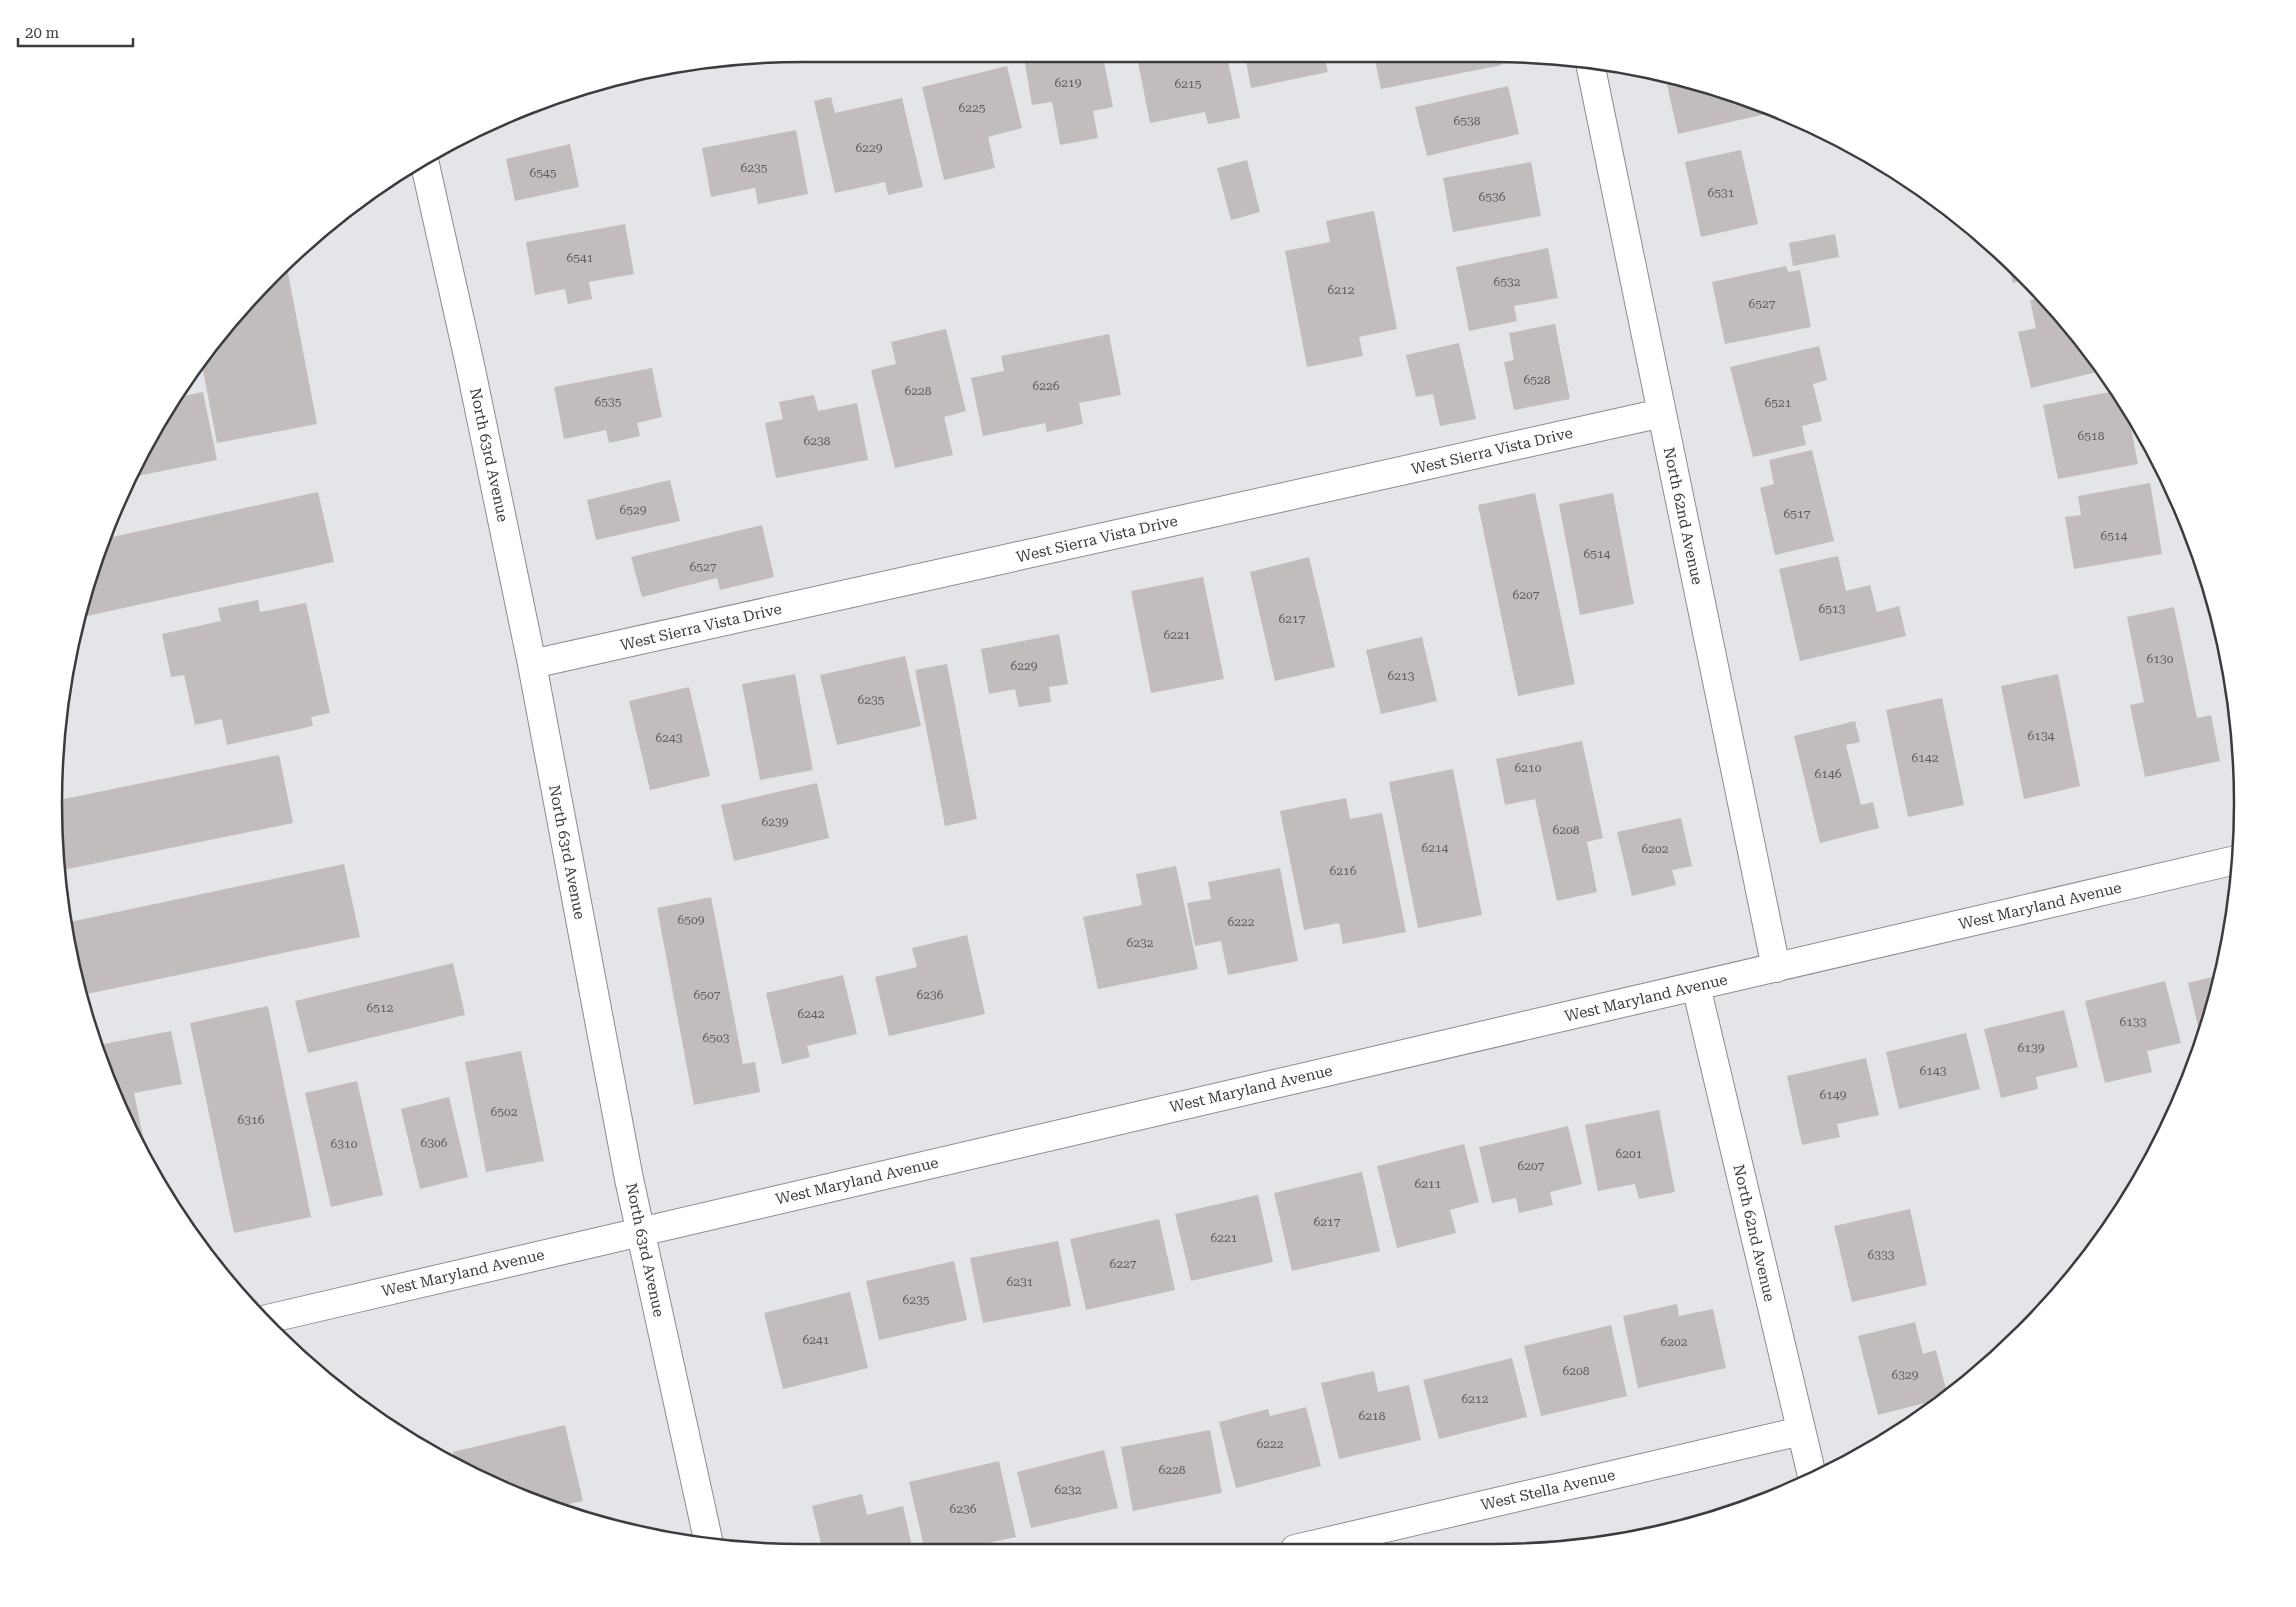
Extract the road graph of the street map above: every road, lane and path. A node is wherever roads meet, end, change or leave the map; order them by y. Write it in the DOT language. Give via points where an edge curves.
graph roads {
  1 [pos="1591,69"];
  2 [pos="425,167"];
  3 [pos="1662,413"];
  4 [pos="532,664"];
  5 [pos="2231,861"];
  6 [pos="1776,968"];
  7 [pos="1696,986"];
  8 [pos="641,1232"];
  9 [pos="271,1318"];
  10 [pos="1801,1431"];
  11 [pos="1811,1472"];
  12 [pos="708,1538"];
  13 [pos="1312,1544"];
  1 -- 3 [label="street, North 62nd Avenue"];
  2 -- 4 [label="street, North 63rd Avenue"];
  3 -- 4 [label="street, West Sierra Vista Drive"];
  3 -- 6 [label="street, North 62nd Avenue"];
  4 -- 8 [label="street, North 63rd Avenue"];
  5 -- 6 [label="street, West Maryland Avenue"];
  6 -- 7 [label="street, West Maryland Avenue"];
  7 -- 8 [label="street, West Maryland Avenue"];
  7 -- 10 [label="street, North 62nd Avenue"];
  8 -- 9 [label="street, West Maryland Avenue"];
  8 -- 12 [label="street, North 63rd Avenue"];
  10 -- 11 [label="street, North 62nd Avenue"];
  10 -- 13 [label="street, West Stella Avenue"];
}
